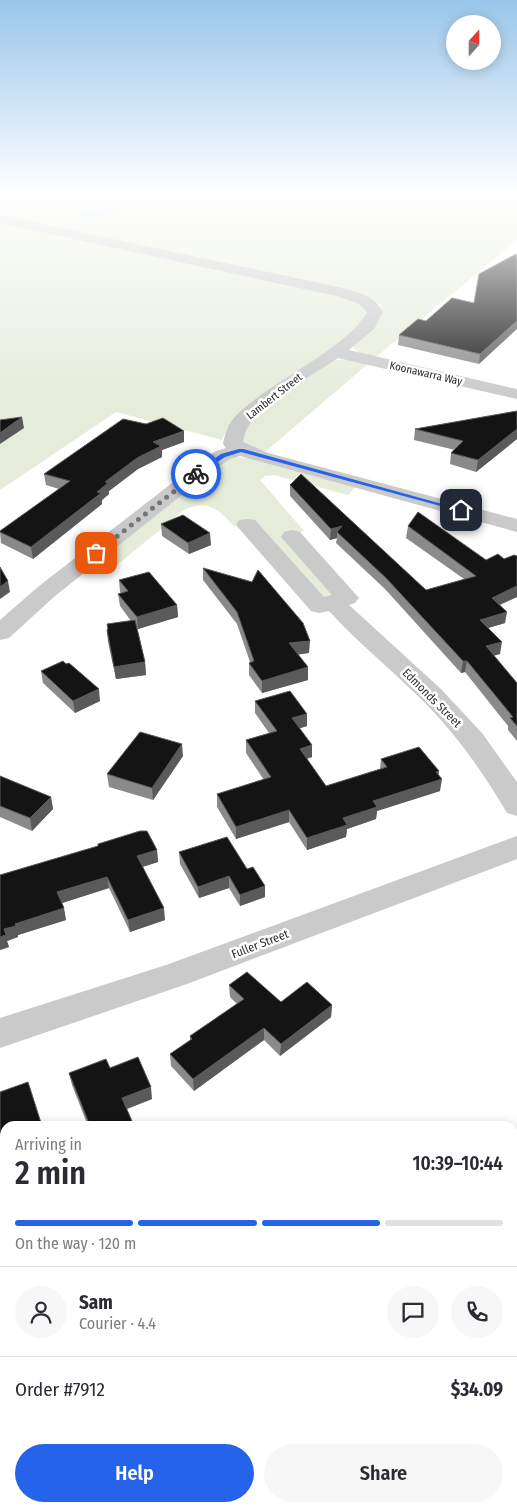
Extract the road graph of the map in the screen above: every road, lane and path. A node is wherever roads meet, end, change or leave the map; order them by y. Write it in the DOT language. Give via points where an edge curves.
graph roads {
  1 [pos="204,263"];
  2 [pos="335,352"];
  3 [pos="517,394"];
  4 [pos="241,450"];
  5 [pos="247,525"];
  6 [pos="517,526"];
  7 [pos="292,537"];
  8 [pos="334,602"];
  9 [pos="0,634"];
  10 [pos="517,806"];
  11 [pos="517,847"];
  12 [pos="0,1033"];
  1 -- 2 [label="street, Lambert Street" via="338,292 373,306 376,315 370,324"];
  2 -- 3 [label="street, Koonawarra Way"];
  2 -- 4 [label="street, Lambert Street" via="247,416 233,437 233,444"];
  4 -- 6 [label="street"];
  4 -- 9 [label="street" via="223,455 205,467 47,591"];
  5 -- 8 [label="street, Edmonds Street"];
  7 -- 8 [label="street, Edmonds Street"];
  8 -- 10 [label="street, Edmonds Street" via="452,716 489,761"];
  11 -- 12 [label="street, Fuller Street" via="175,975"];
}
